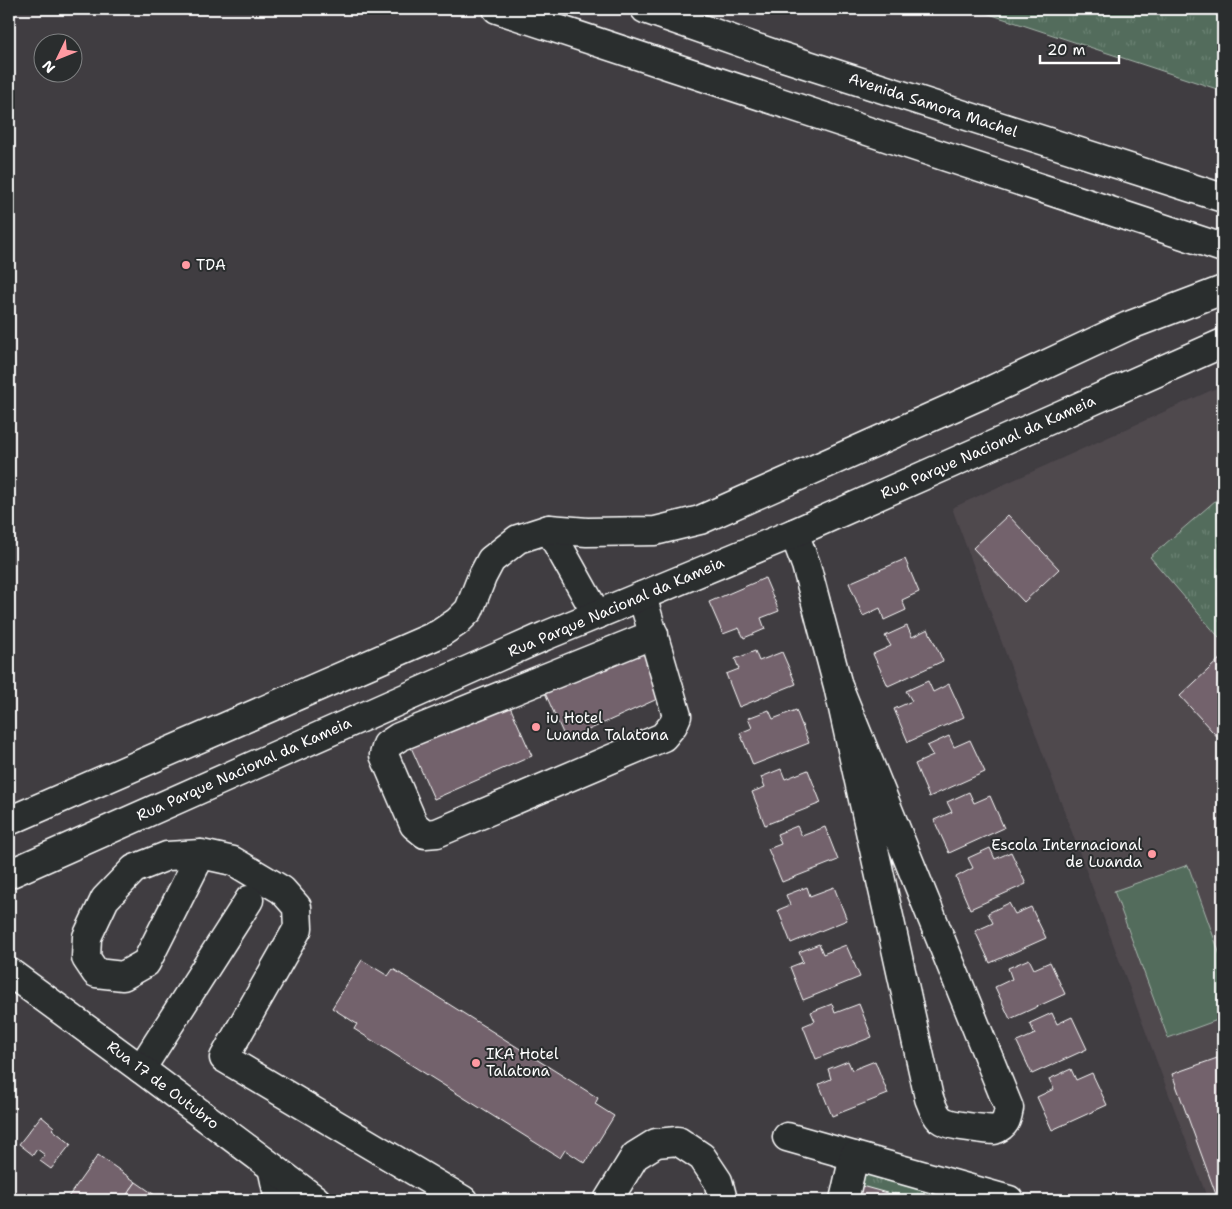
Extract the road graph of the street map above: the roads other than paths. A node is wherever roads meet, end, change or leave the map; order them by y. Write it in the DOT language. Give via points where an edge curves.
graph roads {
  1 [pos="497,9"];
  2 [pos="645,9"];
  3 [pos="1223,198"];
  4 [pos="1223,248"];
  5 [pos="1223,290"];
  6 [pos="1223,343"];
  7 [pos="549,529"];
  8 [pos="794,533"];
  9 [pos="642,596"];
  10 [pos="597,615"];
  11 [pos="654,634"];
  12 [pos="838,686"];
  13 [pos="9,821"];
  14 [pos="201,854"];
  15 [pos="9,874"];
  16 [pos="250,900"];
  17 [pos="9,972"];
  18 [pos="141,1069"];
  19 [pos="787,1137"];
  20 [pos="854,1156"];
  21 [pos="272,1167"];
  22 [pos="279,1200"];
  23 [pos="316,1200"];
  24 [pos="463,1200"];
  25 [pos="608,1200"];
  26 [pos="723,1200"];
  27 [pos="844,1200"];
  28 [pos="1009,1200"];
  1 -- 4 [label="street"];
  2 -- 3 [label="street, Avenida Samora Machel" via="776,56"];
  5 -- 7 [label="street" via="1128,326 700,520 655,531"];
  6 -- 8 [label="street, Rua Parque Nacional da Kameia"];
  7 -- 10 [label="street"];
  7 -- 13 [label="street" via="518,539 492,560 469,610 440,634"];
  8 -- 9 [label="street, Rua Parque Nacional da Kameia"];
  8 -- 12 [label="street" via="806,565"];
  9 -- 10 [label="street, Rua Parque Nacional da Kameia"];
  9 -- 11 [label="street"];
  10 -- 15 [label="street, Rua Parque Nacional da Kameia"];
  11 -- 11 [label="street" via="677,716 663,737 437,833 426,834 414,825 384,755 387,745 399,737"];
  12 -- 12 [label="street" via="933,1111 946,1122 994,1130 1001,1128 1007,1121 1009,1108"];
  14 -- 14 [label="street" via="146,963 123,976 96,974 86,958 87,936 105,899 134,869 167,856"];
  14 -- 24 [label="street" via="233,861 282,890 297,907 298,928 224,1058"];
  16 -- 18 [label="street"];
  17 -- 18 [label="street, Rua 17 de Outubro"];
  18 -- 21 [label="street, Rua 17 de Outubro"];
  19 -- 20 [label="street"];
  20 -- 27 [label="street"];
  20 -- 28 [label="street"];
  21 -- 22 [label="street"];
  21 -- 23 [label="street, Rua 17 de Outubro"];
  25 -- 26 [label="street" via="635,1156 656,1143 678,1141 702,1158 718,1181"];
}
